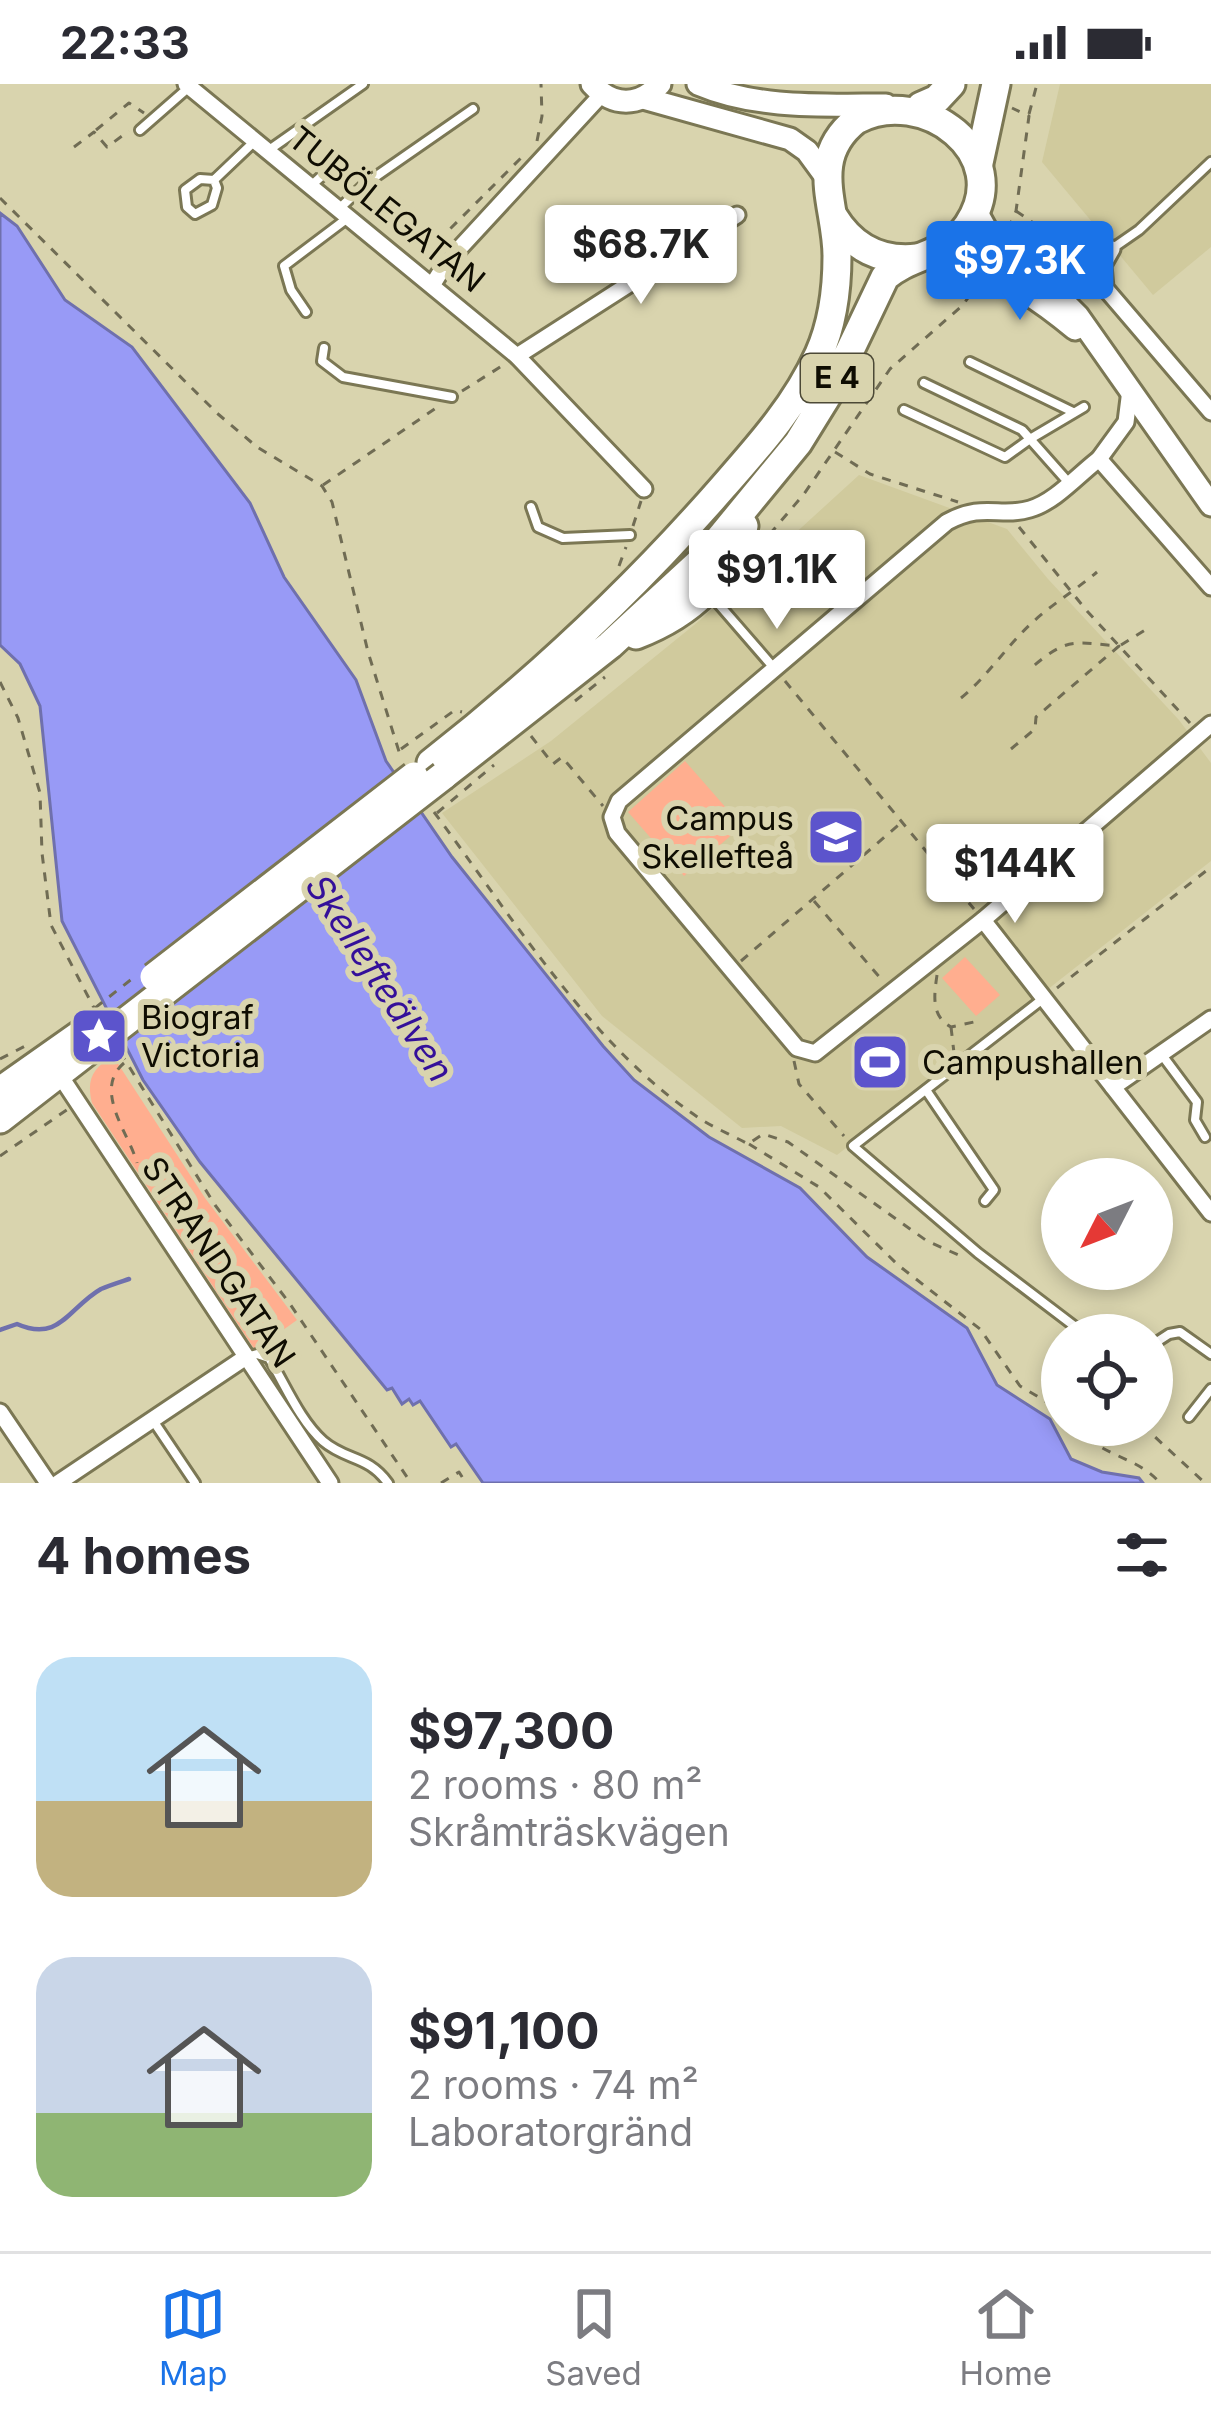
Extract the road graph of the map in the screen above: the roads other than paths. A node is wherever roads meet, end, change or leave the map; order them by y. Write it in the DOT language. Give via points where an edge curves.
graph roads {
  1 [pos="363,84"];
  2 [pos="698,84"];
  3 [pos="951,84"];
  4 [pos="194,87"];
  5 [pos="597,89"];
  6 [pos="651,91"];
  7 [pos="999,94"];
  8 [pos="892,105"];
  9 [pos="921,106"];
  10 [pos="473,109"];
  11 [pos="140,130"];
  12 [pos="262,145"];
  13 [pos="337,162"];
  14 [pos="1211,162"];
  15 [pos="979,163"];
  16 [pos="214,180"];
  17 [pos="826,183"];
  18 [pos="311,185"];
  19 [pos="976,211"];
  20 [pos="345,212"];
  21 [pos="737,215"];
  22 [pos="1112,249"];
  23 [pos="925,257"];
  24 [pos="433,284"];
  25 [pos="306,312"];
  26 [pos="324,348"];
  27 [pos="517,356"];
  28 [pos="970,362"];
  29 [pos="1124,381"];
  30 [pos="924,383"];
  31 [pos="452,397"];
  32 [pos="904,410"];
  33 [pos="1211,412"];
  34 [pos="1030,439"];
  35 [pos="1099,459"];
  36 [pos="1069,483"];
  37 [pos="644,488"];
  38 [pos="751,505"];
  39 [pos="1211,505"];
  40 [pos="531,508"];
  41 [pos="630,535"];
  42 [pos="1211,587"];
  43 [pos="709,592"];
  44 [pos="610,645"];
  45 [pos="773,668"];
  46 [pos="1211,724"];
  47 [pos="437,770"];
  48 [pos="983,920"];
  49 [pos="1044,998"];
  50 [pos="1211,1019"];
  51 [pos="99,1032"];
  52 [pos="1161,1054"];
  53 [pos="59,1074"];
  54 [pos="1113,1087"];
  55 [pos="926,1090"];
  56 [pos="0,1091"];
  57 [pos="0,1118"];
  58 [pos="1205,1137"];
  59 [pos="986,1201"];
  60 [pos="1211,1213"];
  61 [pos="1059,1314"];
  62 [pos="1173,1333"];
  63 [pos="1211,1354"];
  64 [pos="246,1357"];
  65 [pos="1211,1389"];
  66 [pos="0,1412"];
  67 [pos="1189,1417"];
  68 [pos="152,1419"];
  69 [pos="48,1483"];
  70 [pos="58,1483"];
  71 [pos="195,1483"];
  72 [pos="330,1483"];
  73 [pos="388,1483"];
  1 -- 12 [label="lane"];
  2 -- 8 [label="main road" via="803,105"];
  3 -- 9 [label="highway"];
  4 -- 11 [label="lane"];
  4 -- 12 [label="street, TUBÖLEGATAN"];
  5 -- 6 [label="main road" via="622,102"];
  5 -- 24 [label="street"];
  6 -- 17 [label="main road" via="790,139"];
  7 -- 15 [label="highway"];
  8 -- 9 [label="highway"];
  8 -- 17 [label="highway" via="845,130"];
  9 -- 15 [label="highway" via="958,127"];
  10 -- 20 [label="lane" via="365,184"];
  12 -- 16 [label="lane"];
  12 -- 18 [label="street, TUBÖLEGATAN"];
  13 -- 18 [label="lane"];
  14 -- 22 [label="lane"];
  15 -- 19 [label="highway"];
  16 -- 16 [label="lane" via="184,190 195,214 212,205"];
  17 -- 23 [label="highway" via="837,222 856,243 885,257"];
  17 -- 47 [label="highway, E 4" via="835,289 820,352 796,397 688,528"];
  18 -- 20 [label="street, TUBÖLEGATAN"];
  19 -- 23 [label="highway" via="960,235"];
  19 -- 29 [label="main road" via="996,247 1063,299"];
  20 -- 24 [label="street, TUBÖLEGATAN"];
  20 -- 25 [label="lane" via="284,266"];
  21 -- 27 [label="street"];
  22 -- 33 [label="street" via="1103,265 1105,288"];
  23 -- 29 [label="main road" via="974,266 1047,306"];
  23 -- 38 [label="highway, E 4" via="885,277 832,388"];
  24 -- 27 [label="street, TUBÖLEGATAN"];
  26 -- 31 [label="lane" via="322,361 343,377"];
  27 -- 37 [label="street, TUBÖLEGATAN"];
  28 -- 34 [label="lane" via="1079,410"];
  29 -- 35 [label="street" via="1126,422"];
  29 -- 39 [label="main road"];
  30 -- 34 [label="lane"];
  32 -- 34 [label="lane" via="1005,458"];
  34 -- 36 [label="lane"];
  35 -- 36 [label="street"];
  35 -- 42 [label="street"];
  36 -- 45 [label="street" via="1026,511 968,511 947,522"];
  38 -- 43 [label="highway"];
  38 -- 44 [label="highway, E 4"];
  40 -- 41 [label="lane" via="538,527 563,538"];
  43 -- 44 [label="highway"];
  43 -- 45 [label="lane"];
  44 -- 47 [label="highway, E 4"];
  45 -- 48 [label="street" via="619,802 617,833 797,1048 815,1053"];
  46 -- 48 [label="street"];
  47 -- 51 [label="highway, E 4, bridge"];
  48 -- 49 [label="street"];
  49 -- 54 [label="street"];
  49 -- 55 [label="lane"];
  50 -- 52 [label="street"];
  51 -- 53 [label="highway, E 4"];
  51 -- 56 [label="highway, E 4"];
  52 -- 54 [label="street"];
  52 -- 58 [label="lane" via="1197,1102"];
  53 -- 57 [label="highway, E 4"];
  53 -- 64 [label="street, STRANDGATAN"];
  54 -- 60 [label="street"];
  55 -- 59 [label="lane" via="994,1190"];
  55 -- 61 [label="lane" via="853,1146"];
  62 -- 63 [label="lane"];
  64 -- 68 [label="street"];
  64 -- 72 [label="street, STRANDGATAN"];
  64 -- 73 [label="lane" via="269,1358 319,1438 367,1461"];
  65 -- 67 [label="lane"];
  66 -- 69 [label="street"];
  68 -- 70 [label="street"];
  68 -- 71 [label="lane"];
}
